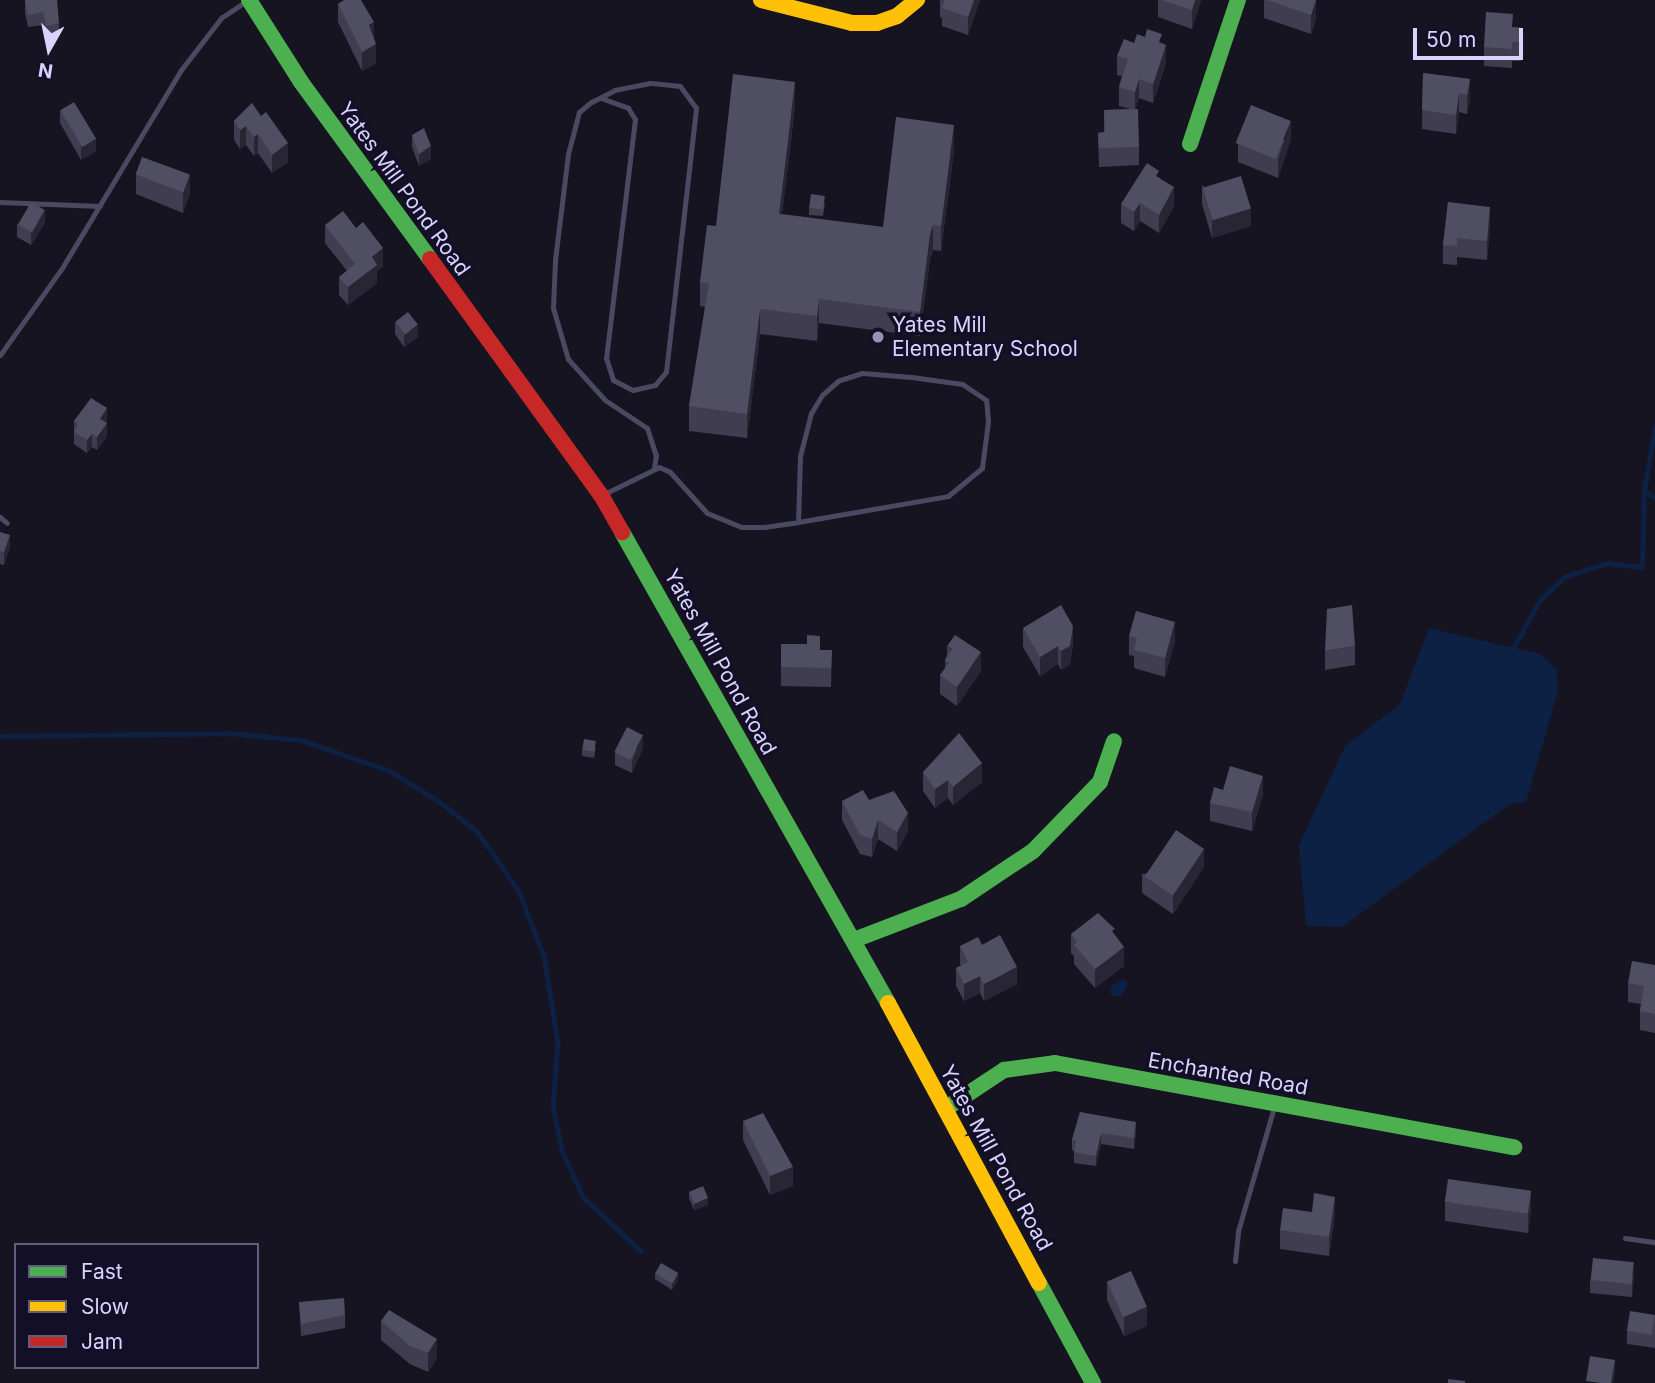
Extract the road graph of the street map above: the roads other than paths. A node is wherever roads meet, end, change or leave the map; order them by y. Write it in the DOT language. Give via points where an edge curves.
graph roads {
  1 [pos="248,0"];
  2 [pos="761,0"];
  3 [pos="917,0"];
  4 [pos="1238,0"];
  5 [pos="601,98"];
  6 [pos="1190,144"];
  7 [pos="0,202"];
  8 [pos="100,206"];
  9 [pos="0,355"];
  10 [pos="654,467"];
  11 [pos="601,495"];
  12 [pos="0,517"];
  13 [pos="797,522"];
  14 [pos="6,523"];
  15 [pos="1114,741"];
  16 [pos="854,940"];
  17 [pos="1275,1104"];
  18 [pos="945,1109"];
  19 [pos="1514,1147"];
  20 [pos="1625,1238"];
  21 [pos="1655,1242"];
  22 [pos="1235,1261"];
  23 [pos="1093,1383"];
  1 -- 8 [label="lane" via="221,18 181,70"];
  1 -- 11 [label="street, Yates Mill Pond Road" via="308,92"];
  2 -- 3 [label="street" via="852,23 877,23 897,16"];
  4 -- 6 [label="street"];
  5 -- 5 [label="lane" via="628,108 635,119 606,358 613,380 633,390 655,385 666,372 696,108 690,94 670,85 650,83 615,90"];
  5 -- 10 [label="lane" via="579,112 574,121 553,308 568,359 605,400 647,428 656,455"];
  7 -- 8 [label="lane"];
  8 -- 9 [label="lane"];
  10 -- 11 [label="lane"];
  10 -- 13 [label="lane" via="670,472 707,513 727,523 764,527"];
  11 -- 16 [label="street, Yates Mill Pond Road"];
  12 -- 14 [label="lane"];
  13 -- 13 [label="lane" via="958,492 982,468 986,400 962,384 911,377 862,373 838,381 811,413 800,456"];
  15 -- 16 [label="street" via="1100,782 1024,858 961,899"];
  16 -- 18 [label="street, Yates Mill Pond Road"];
  17 -- 18 [label="street, Enchanted Road" via="1038,1063 988,1077"];
  17 -- 19 [label="street, Enchanted Road"];
  17 -- 22 [label="lane" via="1238,1231"];
  18 -- 23 [label="street, Yates Mill Pond Road"];
  20 -- 21 [label="lane"];
}
